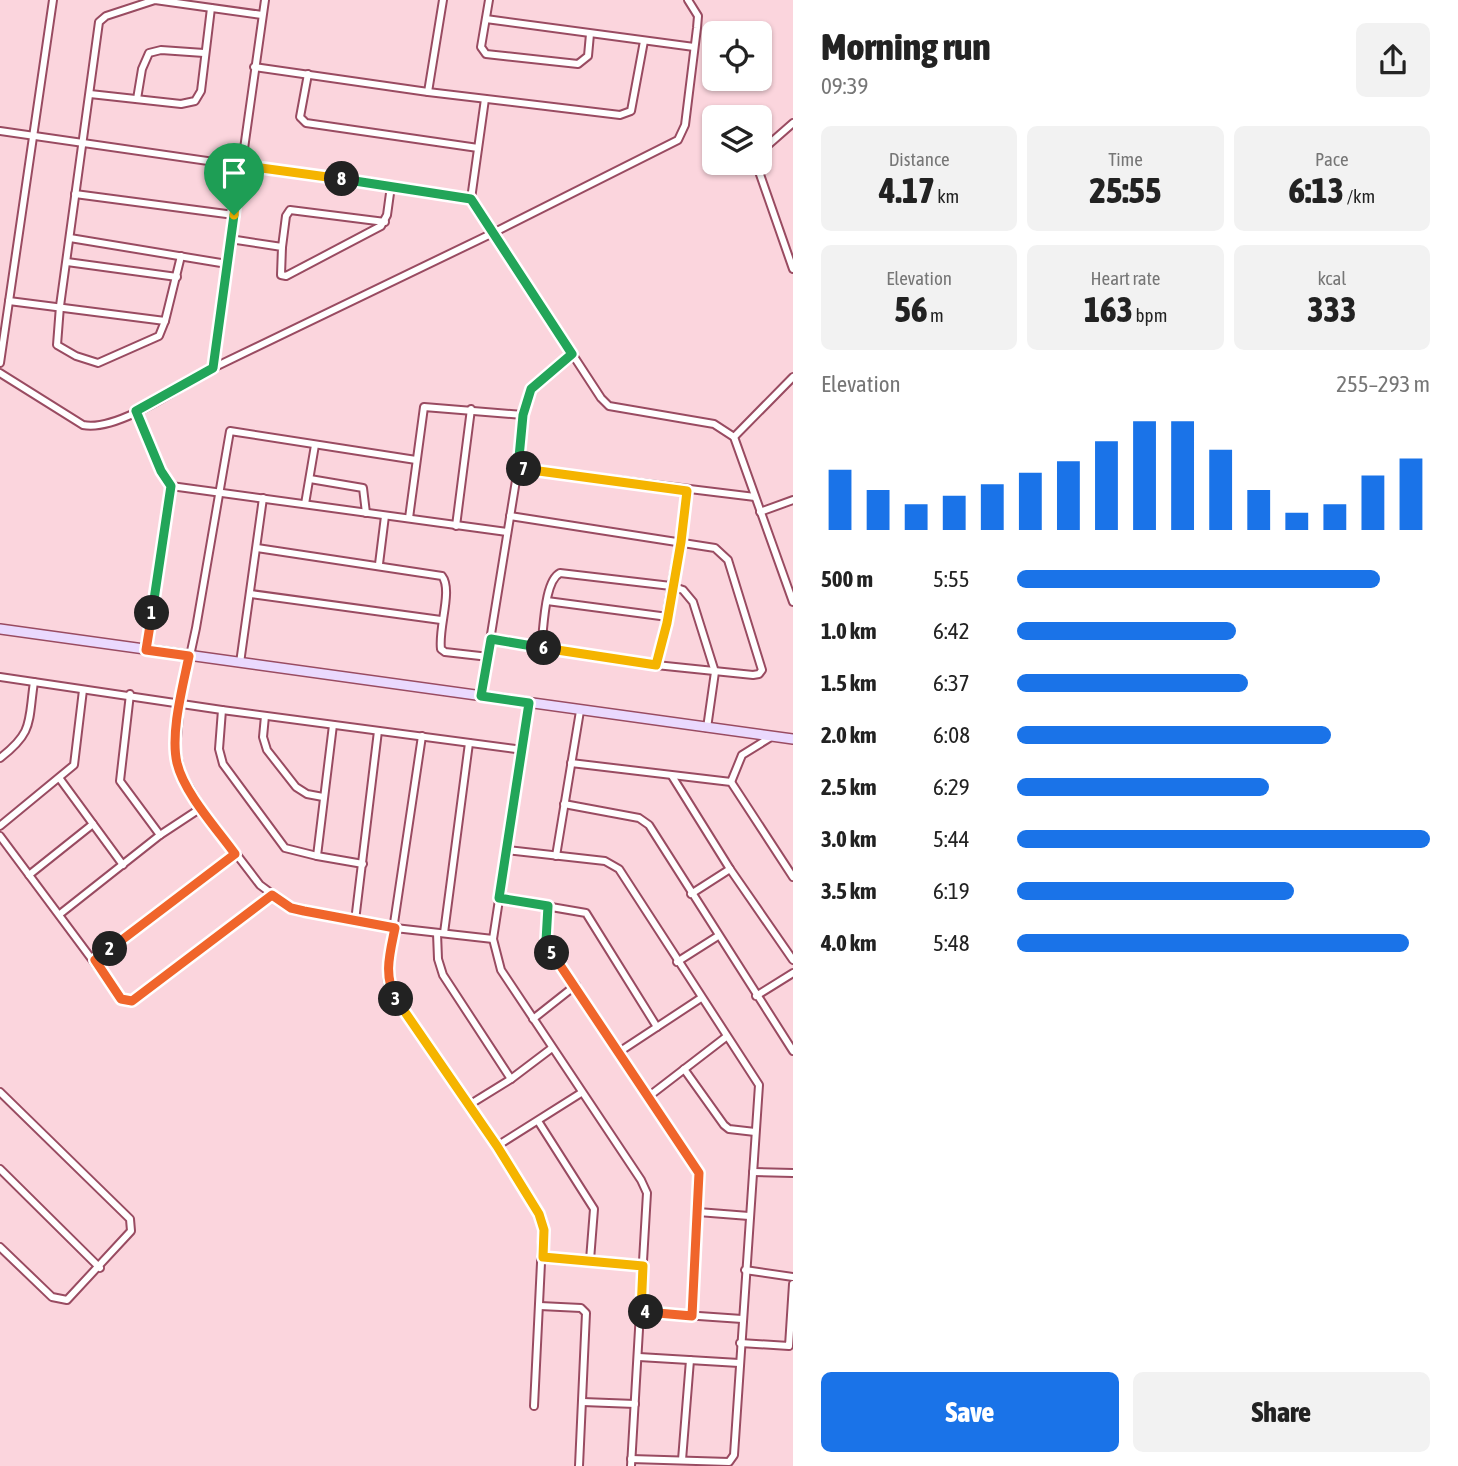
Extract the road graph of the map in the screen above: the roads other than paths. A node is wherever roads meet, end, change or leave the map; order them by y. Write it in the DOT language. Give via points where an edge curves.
graph roads {
  1 [pos="53,0"];
  2 [pos="265,0"];
  3 [pos="443,0"];
  4 [pos="489,0"];
  5 [pos="688,0"];
  6 [pos="211,8"];
  7 [pos="262,15"];
  8 [pos="486,19"];
  9 [pos="590,34"];
  10 [pos="644,41"];
  11 [pos="694,47"];
  12 [pos="204,53"];
  13 [pos="254,67"];
  14 [pos="308,74"];
  15 [pos="428,92"];
  16 [pos="90,94"];
  17 [pos="137,99"];
  18 [pos="485,99"];
  19 [pos="793,123"];
  20 [pos="0,131"];
  21 [pos="32,135"];
  22 [pos="772,141"];
  23 [pos="82,143"];
  24 [pos="478,148"];
  25 [pos="240,165"];
  26 [pos="760,175"];
  27 [pos="391,186"];
  28 [pos="75,194"];
  29 [pos="471,199"];
  30 [pos="234,215"];
  31 [pos="385,222"];
  32 [pos="495,232"];
  33 [pos="70,238"];
  34 [pos="230,239"];
  35 [pos="282,247"];
  36 [pos="181,256"];
  37 [pos="66,262"];
  38 [pos="227,264"];
  39 [pos="793,269"];
  40 [pos="177,277"];
  41 [pos="9,301"];
  42 [pos="60,306"];
  43 [pos="3,315"];
  44 [pos="165,321"];
  45 [pos="572,354"];
  46 [pos="0,363"];
  47 [pos="213,368"];
  48 [pos="0,373"];
  49 [pos="793,376"];
  50 [pos="471,409"];
  51 [pos="136,411"];
  52 [pos="523,415"];
  53 [pos="734,437"];
  54 [pos="315,445"];
  55 [pos="416,460"];
  56 [pos="518,468"];
  57 [pos="310,479"];
  58 [pos="171,486"];
  59 [pos="687,491"];
  60 [pos="217,493"];
  61 [pos="755,497"];
  62 [pos="262,498"];
  63 [pos="793,500"];
  64 [pos="305,504"];
  65 [pos="761,512"];
  66 [pos="366,513"];
  67 [pos="385,516"];
  68 [pos="510,516"];
  69 [pos="409,518"];
  70 [pos="456,526"];
  71 [pos="507,532"];
  72 [pos="681,542"];
  73 [pos="257,548"];
  74 [pos="379,564"];
  75 [pos="671,586"];
  76 [pos="251,594"];
  77 [pos="547,601"];
  78 [pos="793,602"];
  79 [pos="668,617"];
  80 [pos="441,620"];
  81 [pos="0,629"];
  82 [pos="491,639"];
  83 [pos="541,647"];
  84 [pos="146,650"];
  85 [pos="189,656"];
  86 [pos="489,657"];
  87 [pos="240,663"];
  88 [pos="656,665"];
  89 [pos="715,672"];
  90 [pos="0,677"];
  91 [pos="34,682"];
  92 [pos="83,690"];
  93 [pos="130,694"];
  94 [pos="481,696"];
  95 [pos="180,702"];
  96 [pos="529,703"];
  97 [pos="222,710"];
  98 [pos="580,710"];
  99 [pos="265,716"];
  100 [pos="332,725"];
  101 [pos="707,728"];
  102 [pos="378,731"];
  103 [pos="422,736"];
  104 [pos="771,737"];
  105 [pos="793,739"];
  106 [pos="469,743"];
  107 [pos="523,750"];
  108 [pos="0,758"];
  109 [pos="571,763"];
  110 [pos="672,776"];
  111 [pos="60,779"];
  112 [pos="730,782"];
  113 [pos="323,797"];
  114 [pos="564,804"];
  115 [pos="201,808"];
  116 [pos="93,824"];
  117 [pos="0,826"];
  118 [pos="160,835"];
  119 [pos="0,836"];
  120 [pos="507,850"];
  121 [pos="235,854"];
  122 [pos="317,856"];
  123 [pos="556,856"];
  124 [pos="123,864"];
  125 [pos="363,864"];
  126 [pos="730,869"];
  127 [pos="29,875"];
  128 [pos="793,877"];
  129 [pos="691,894"];
  130 [pos="272,895"];
  131 [pos="499,898"];
  132 [pos="548,906"];
  133 [pos="60,914"];
  134 [pos="355,921"];
  135 [pos="395,928"];
  136 [pos="441,933"];
  137 [pos="718,936"];
  138 [pos="493,939"];
  139 [pos="95,960"];
  140 [pos="793,960"];
  141 [pos="677,962"];
  142 [pos="793,973"];
  143 [pos="576,985"];
  144 [pos="756,996"];
  145 [pos="701,998"];
  146 [pos="533,1019"];
  147 [pos="657,1027"];
  148 [pos="726,1037"];
  149 [pos="552,1048"];
  150 [pos="793,1051"];
  151 [pos="619,1052"];
  152 [pos="684,1069"];
  153 [pos="511,1079"];
  154 [pos="0,1092"];
  155 [pos="581,1093"];
  156 [pos="648,1097"];
  157 [pos="469,1105"];
  158 [pos="538,1121"];
  159 [pos="755,1132"];
  160 [pos="497,1146"];
  161 [pos="0,1169"];
  162 [pos="753,1171"];
  163 [pos="793,1173"];
  164 [pos="698,1212"];
  165 [pos="749,1216"];
  166 [pos="0,1247"];
  167 [pos="543,1257"];
  168 [pos="590,1260"];
  169 [pos="643,1266"];
  170 [pos="100,1268"];
  171 [pos="745,1270"];
  172 [pos="793,1277"];
  173 [pos="793,1284"];
  174 [pos="540,1306"];
  175 [pos="641,1312"];
  176 [pos="692,1316"];
  177 [pos="742,1320"];
  178 [pos="740,1343"];
  179 [pos="639,1357"];
  180 [pos="690,1360"];
  181 [pos="739,1363"];
  182 [pos="583,1402"];
  183 [pos="635,1404"];
  184 [pos="534,1406"];
  185 [pos="682,1461"];
  186 [pos="631,1462"];
  187 [pos="579,1466"];
  1 -- 21 [label="street"];
  2 -- 7 [label="street"];
  3 -- 15 [label="street"];
  4 -- 8 [label="street"];
  5 -- 11 [label="street" via="698,16"];
  6 -- 7 [label="street"];
  6 -- 12 [label="street"];
  6 -- 16 [label="street" via="155,1 103,18 98,26"];
  7 -- 13 [label="street"];
  8 -- 9 [label="street"];
  8 -- 9 [label="street" via="481,47 489,55 578,64 588,57"];
  9 -- 10 [label="street"];
  10 -- 11 [label="street"];
  10 -- 18 [label="street" via="628,113"];
  11 -- 32 [label="street" via="685,125 678,140"];
  12 -- 17 [label="street" via="149,53"];
  12 -- 17 [label="street" via="201,91 195,101"];
  13 -- 14 [label="street"];
  13 -- 25 [label="street"];
  14 -- 15 [label="street"];
  14 -- 24 [label="street" via="301,121"];
  15 -- 18 [label="street"];
  16 -- 17 [label="street"];
  16 -- 23 [label="street"];
  18 -- 24 [label="street"];
  19 -- 22 [label="street"];
  20 -- 21 [label="street"];
  21 -- 23 [label="street"];
  21 -- 41 [label="street"];
  23 -- 25 [label="street"];
  23 -- 28 [label="street"];
  24 -- 29 [label="street"];
  25 -- 27 [label="street"];
  25 -- 30 [label="street"];
  26 -- 39 [label="street"];
  27 -- 29 [label="street"];
  27 -- 31 [label="street"];
  28 -- 30 [label="street"];
  28 -- 33 [label="street"];
  29 -- 32 [label="street"];
  30 -- 34 [label="street"];
  31 -- 35 [label="street" via="290,210"];
  31 -- 35 [label="street" via="286,276 279,271"];
  32 -- 45 [label="street"];
  32 -- 47 [label="street"];
  33 -- 36 [label="street"];
  33 -- 37 [label="street"];
  34 -- 35 [label="street"];
  34 -- 38 [label="street"];
  36 -- 38 [label="street"];
  36 -- 40 [label="street"];
  37 -- 40 [label="street"];
  37 -- 42 [label="street"];
  38 -- 47 [label="street"];
  40 -- 44 [label="street"];
  41 -- 42 [label="street"];
  41 -- 43 [label="street"];
  42 -- 44 [label="street"];
  42 -- 44 [label="street" via="57,345 94,363 155,340"];
  43 -- 46 [label="street"];
  45 -- 52 [label="street" via="533,386"];
  45 -- 53 [label="street" via="609,406 714,425"];
  47 -- 51 [label="street"];
  48 -- 51 [label="street" via="83,425 99,427"];
  49 -- 53 [label="street"];
  50 -- 52 [label="street"];
  50 -- 55 [label="street" via="424,407"];
  50 -- 70 [label="street"];
  51 -- 58 [label="street"];
  52 -- 56 [label="street"];
  53 -- 61 [label="street"];
  54 -- 55 [label="street"];
  54 -- 57 [label="street"];
  54 -- 60 [label="street" via="230,431"];
  55 -- 69 [label="street"];
  56 -- 59 [label="street"];
  56 -- 68 [label="street"];
  57 -- 64 [label="street"];
  57 -- 66 [label="street" via="363,488"];
  58 -- 60 [label="street"];
  58 -- 84 [label="street"];
  59 -- 61 [label="street"];
  59 -- 72 [label="street"];
  60 -- 62 [label="street"];
  60 -- 85 [label="street"];
  61 -- 65 [label="street"];
  62 -- 64 [label="street"];
  62 -- 73 [label="street"];
  63 -- 65 [label="street"];
  64 -- 66 [label="street"];
  65 -- 78 [label="street"];
  66 -- 67 [label="street"];
  67 -- 69 [label="street"];
  67 -- 74 [label="street"];
  68 -- 71 [label="street"];
  68 -- 72 [label="street"];
  69 -- 70 [label="street"];
  70 -- 71 [label="street"];
  71 -- 82 [label="street"];
  72 -- 75 [label="street"];
  72 -- 89 [label="street" via="715,548 728,560 763,665 760,674"];
  73 -- 74 [label="street"];
  73 -- 76 [label="street"];
  74 -- 80 [label="street" via="442,576 447,587"];
  75 -- 77 [label="street" via="566,573 552,580"];
  75 -- 79 [label="street"];
  75 -- 89 [label="street" via="683,590 693,602"];
  76 -- 80 [label="street"];
  76 -- 87 [label="street"];
  77 -- 79 [label="street"];
  77 -- 83 [label="street"];
  79 -- 88 [label="street"];
  80 -- 86 [label="street" via="441,649"];
  81 -- 84 [label="street"];
  82 -- 83 [label="street"];
  82 -- 86 [label="street"];
  83 -- 88 [label="street"];
  84 -- 85 [label="street"];
  85 -- 87 [label="street"];
  85 -- 95 [label="street"];
  86 -- 94 [label="street"];
  87 -- 94 [label="street"];
  88 -- 89 [label="street"];
  89 -- 101 [label="street"];
  90 -- 91 [label="street"];
  91 -- 92 [label="street"];
  91 -- 108 [label="street" via="26,733"];
  92 -- 93 [label="street"];
  92 -- 111 [label="street" via="76,760"];
  93 -- 95 [label="street"];
  93 -- 118 [label="street" via="120,781"];
  94 -- 96 [label="street"];
  95 -- 97 [label="street"];
  95 -- 115 [label="street" via="177,766"];
  96 -- 98 [label="street"];
  96 -- 107 [label="street"];
  97 -- 99 [label="street"];
  97 -- 122 [label="street" via="219,749 223,764 285,848"];
  98 -- 101 [label="street"];
  98 -- 109 [label="street"];
  99 -- 100 [label="street"];
  99 -- 113 [label="street" via="267,750 301,791"];
  100 -- 102 [label="street"];
  100 -- 113 [label="street"];
  101 -- 104 [label="street"];
  102 -- 103 [label="street"];
  102 -- 125 [label="street"];
  103 -- 106 [label="street"];
  103 -- 135 [label="street"];
  104 -- 105 [label="street"];
  104 -- 112 [label="street" via="742,755"];
  106 -- 107 [label="street"];
  106 -- 136 [label="street"];
  107 -- 120 [label="street"];
  109 -- 110 [label="street"];
  109 -- 114 [label="street"];
  110 -- 112 [label="street"];
  110 -- 126 [label="street"];
  111 -- 116 [label="street"];
  111 -- 117 [label="street"];
  112 -- 128 [label="street"];
  113 -- 122 [label="street"];
  114 -- 123 [label="street"];
  114 -- 129 [label="street" via="644,820"];
  115 -- 118 [label="street"];
  115 -- 121 [label="street"];
  116 -- 124 [label="street"];
  116 -- 127 [label="street"];
  118 -- 124 [label="street"];
  119 -- 127 [label="street"];
  120 -- 123 [label="street"];
  120 -- 131 [label="street"];
  121 -- 130 [label="street"];
  121 -- 139 [label="street"];
  122 -- 125 [label="street"];
  123 -- 141 [label="street" via="612,863 619,869"];
  124 -- 133 [label="street"];
  125 -- 134 [label="street"];
  126 -- 129 [label="street"];
  126 -- 140 [label="street"];
  127 -- 133 [label="street"];
  129 -- 137 [label="street"];
  130 -- 134 [label="street" via="291,908"];
  130 -- 139 [label="street" via="132,1001 121,999"];
  131 -- 132 [label="street"];
  131 -- 138 [label="street"];
  132 -- 143 [label="street" via="546,941"];
  132 -- 147 [label="street" via="586,913"];
  133 -- 139 [label="street"];
  134 -- 135 [label="street"];
  135 -- 136 [label="street"];
  135 -- 157 [label="street" via="388,983"];
  136 -- 138 [label="street"];
  136 -- 153 [label="street" via="438,959 443,975"];
  137 -- 141 [label="street"];
  137 -- 144 [label="street"];
  138 -- 146 [label="street" via="501,970"];
  141 -- 145 [label="street"];
  142 -- 144 [label="street"];
  143 -- 146 [label="street"];
  143 -- 151 [label="street"];
  144 -- 150 [label="street"];
  145 -- 147 [label="street"];
  145 -- 148 [label="street"];
  146 -- 149 [label="street"];
  147 -- 151 [label="street"];
  148 -- 152 [label="street"];
  148 -- 159 [label="street" via="759,1086"];
  149 -- 153 [label="street"];
  149 -- 155 [label="street"];
  151 -- 156 [label="street"];
  152 -- 156 [label="street"];
  152 -- 159 [label="street" via="724,1125"];
  153 -- 157 [label="street"];
  154 -- 170 [label="street" via="130,1219 131,1231"];
  155 -- 158 [label="street"];
  155 -- 169 [label="street" via="647,1193"];
  156 -- 164 [label="street" via="699,1173"];
  157 -- 160 [label="street"];
  158 -- 160 [label="street"];
  158 -- 168 [label="street" via="594,1209"];
  159 -- 162 [label="street"];
  160 -- 167 [label="street" via="543,1222"];
  161 -- 170 [label="street"];
  162 -- 163 [label="street"];
  162 -- 165 [label="street"];
  164 -- 165 [label="street"];
  164 -- 176 [label="street"];
  165 -- 171 [label="street"];
  166 -- 170 [label="street" via="57,1300 68,1300"];
  167 -- 168 [label="street"];
  167 -- 174 [label="street"];
  168 -- 169 [label="street"];
  169 -- 175 [label="street"];
  171 -- 172 [label="street"];
  171 -- 177 [label="street"];
  173 -- 178 [label="street" via="789,1346"];
  174 -- 182 [label="street" via="585,1310"];
  174 -- 184 [label="street"];
  175 -- 176 [label="street"];
  175 -- 179 [label="street"];
  176 -- 177 [label="street"];
  177 -- 178 [label="street"];
  178 -- 181 [label="street"];
  179 -- 180 [label="street"];
  179 -- 183 [label="street"];
  180 -- 181 [label="street"];
  180 -- 185 [label="street"];
  181 -- 185 [label="street" via="732,1460"];
  182 -- 183 [label="street"];
  182 -- 187 [label="street"];
  183 -- 186 [label="street"];
  185 -- 186 [label="street"];
}
